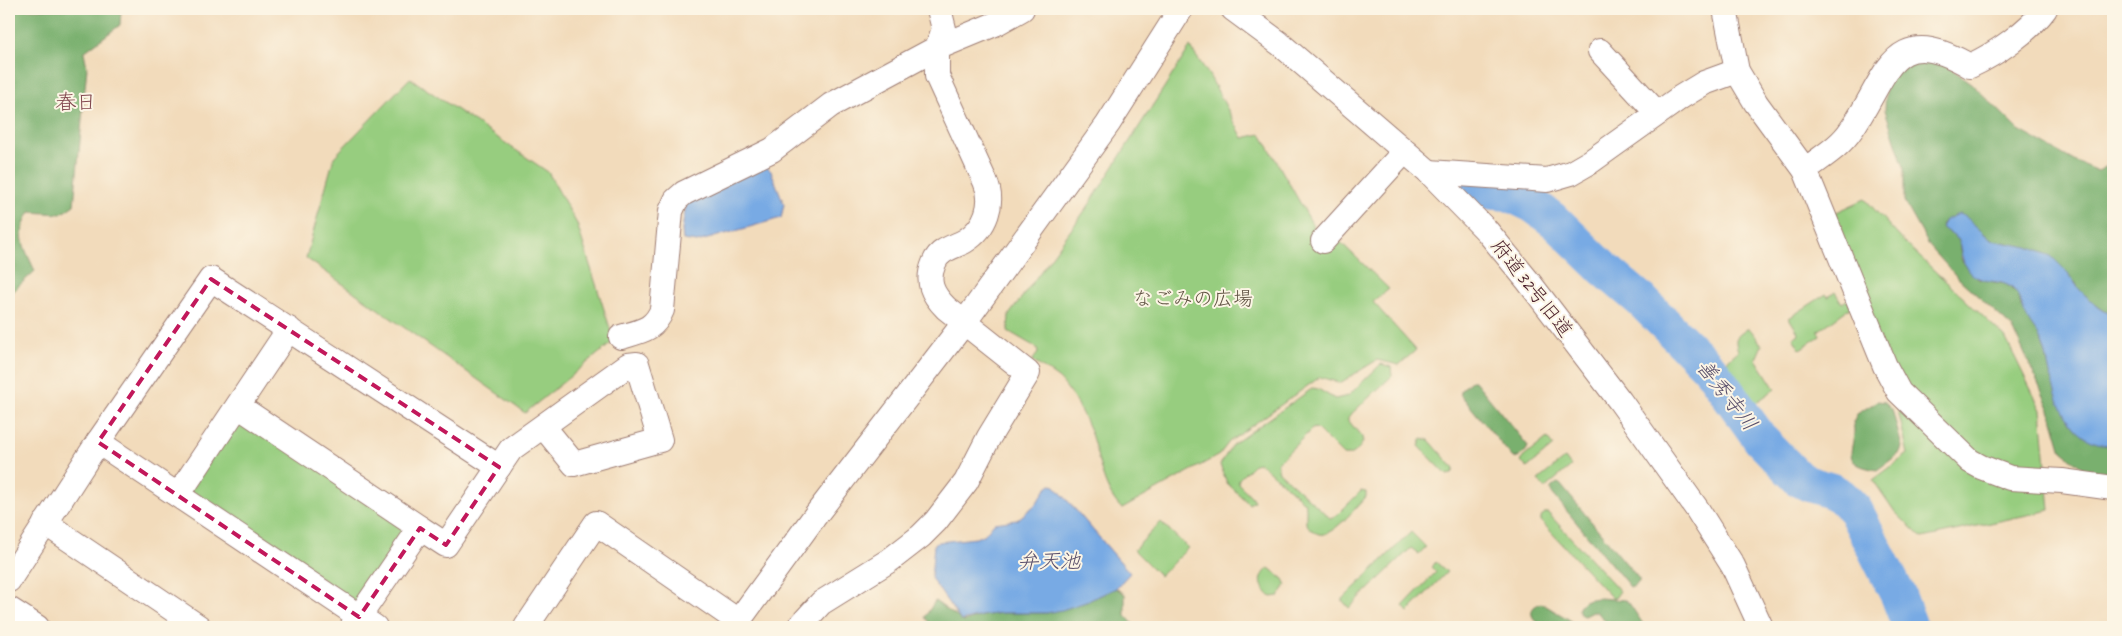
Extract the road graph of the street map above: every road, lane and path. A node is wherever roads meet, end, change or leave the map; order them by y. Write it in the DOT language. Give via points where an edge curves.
graph roads {
  1 [pos="939,9"];
  2 [pos="1022,9"];
  3 [pos="1180,9"];
  4 [pos="1233,9"];
  5 [pos="1725,9"];
  6 [pos="2045,9"];
  7 [pos="937,48"];
  8 [pos="1600,51"];
  9 [pos="1737,71"];
  10 [pos="1657,113"];
  11 [pos="1404,152"];
  12 [pos="1805,170"];
  13 [pos="1429,172"];
  14 [pos="1323,241"];
  15 [pos="964,323"];
  16 [pos="288,329"];
  17 [pos="621,337"];
  18 [pos="238,406"];
  19 [pos="543,426"];
  20 [pos="98,442"];
  21 [pos="499,467"];
  22 [pos="2113,488"];
  23 [pos="178,495"];
  24 [pos="45,523"];
  25 [pos="420,528"];
  26 [pos="9,580"];
  27 [pos="9,608"];
  28 [pos="362,624"];
  29 [pos="736,624"];
  30 [pos="37,627"];
  31 [pos="199,627"];
  32 [pos="526,627"];
  33 [pos="799,627"];
  34 [pos="1761,627"];
  1 -- 7 [label="street" via="944,29"];
  2 -- 7 [label="street"];
  3 -- 15 [label="street" via="1108,124"];
  4 -- 11 [label="street, 府道32号旧道" via="1279,44"];
  5 -- 9 [label="street"];
  6 -- 12 [label="street" via="2036,21 1986,59 1970,66 1934,50 1918,48 1900,55 1872,92 1850,133"];
  7 -- 15 [label="street" via="937,76 990,191 988,215 978,229 963,242 943,251 931,271 930,285 936,298"];
  7 -- 17 [label="street" via="831,105 772,150 684,193 676,200 658,321"];
  8 -- 10 [label="street"];
  9 -- 10 [label="street" via="1704,83"];
  9 -- 12 [label="street"];
  10 -- 13 [label="street" via="1571,174 1547,180"];
  11 -- 13 [label="street, 府道32号旧道"];
  11 -- 14 [label="street"];
  12 -- 22 [label="street" via="1885,366 1900,392 1970,461 1991,472 2010,478"];
  13 -- 34 [label="street, 府道32号旧道" via="1487,231 1620,401 1733,566"];
  15 -- 29 [label="street"];
  15 -- 33 [label="street" via="1028,373 988,437 966,482 936,521 890,560 822,603"];
  16 -- 18 [label="street"];
  16 -- 20 [label="street" via="211,279"];
  16 -- 21 [label="street"];
  18 -- 23 [label="street"];
  18 -- 25 [label="street"];
  19 -- 19 [label="street" via="628,365 637,364 660,440 574,464"];
  19 -- 21 [label="street" via="511,449"];
  20 -- 23 [label="street"];
  20 -- 24 [label="street"];
  21 -- 25 [label="street" via="446,545"];
  23 -- 28 [label="street"];
  24 -- 26 [label="street"];
  24 -- 31 [label="street"];
  25 -- 28 [label="street"];
  27 -- 30 [label="street"];
  29 -- 32 [label="street" via="596,523"];
}
